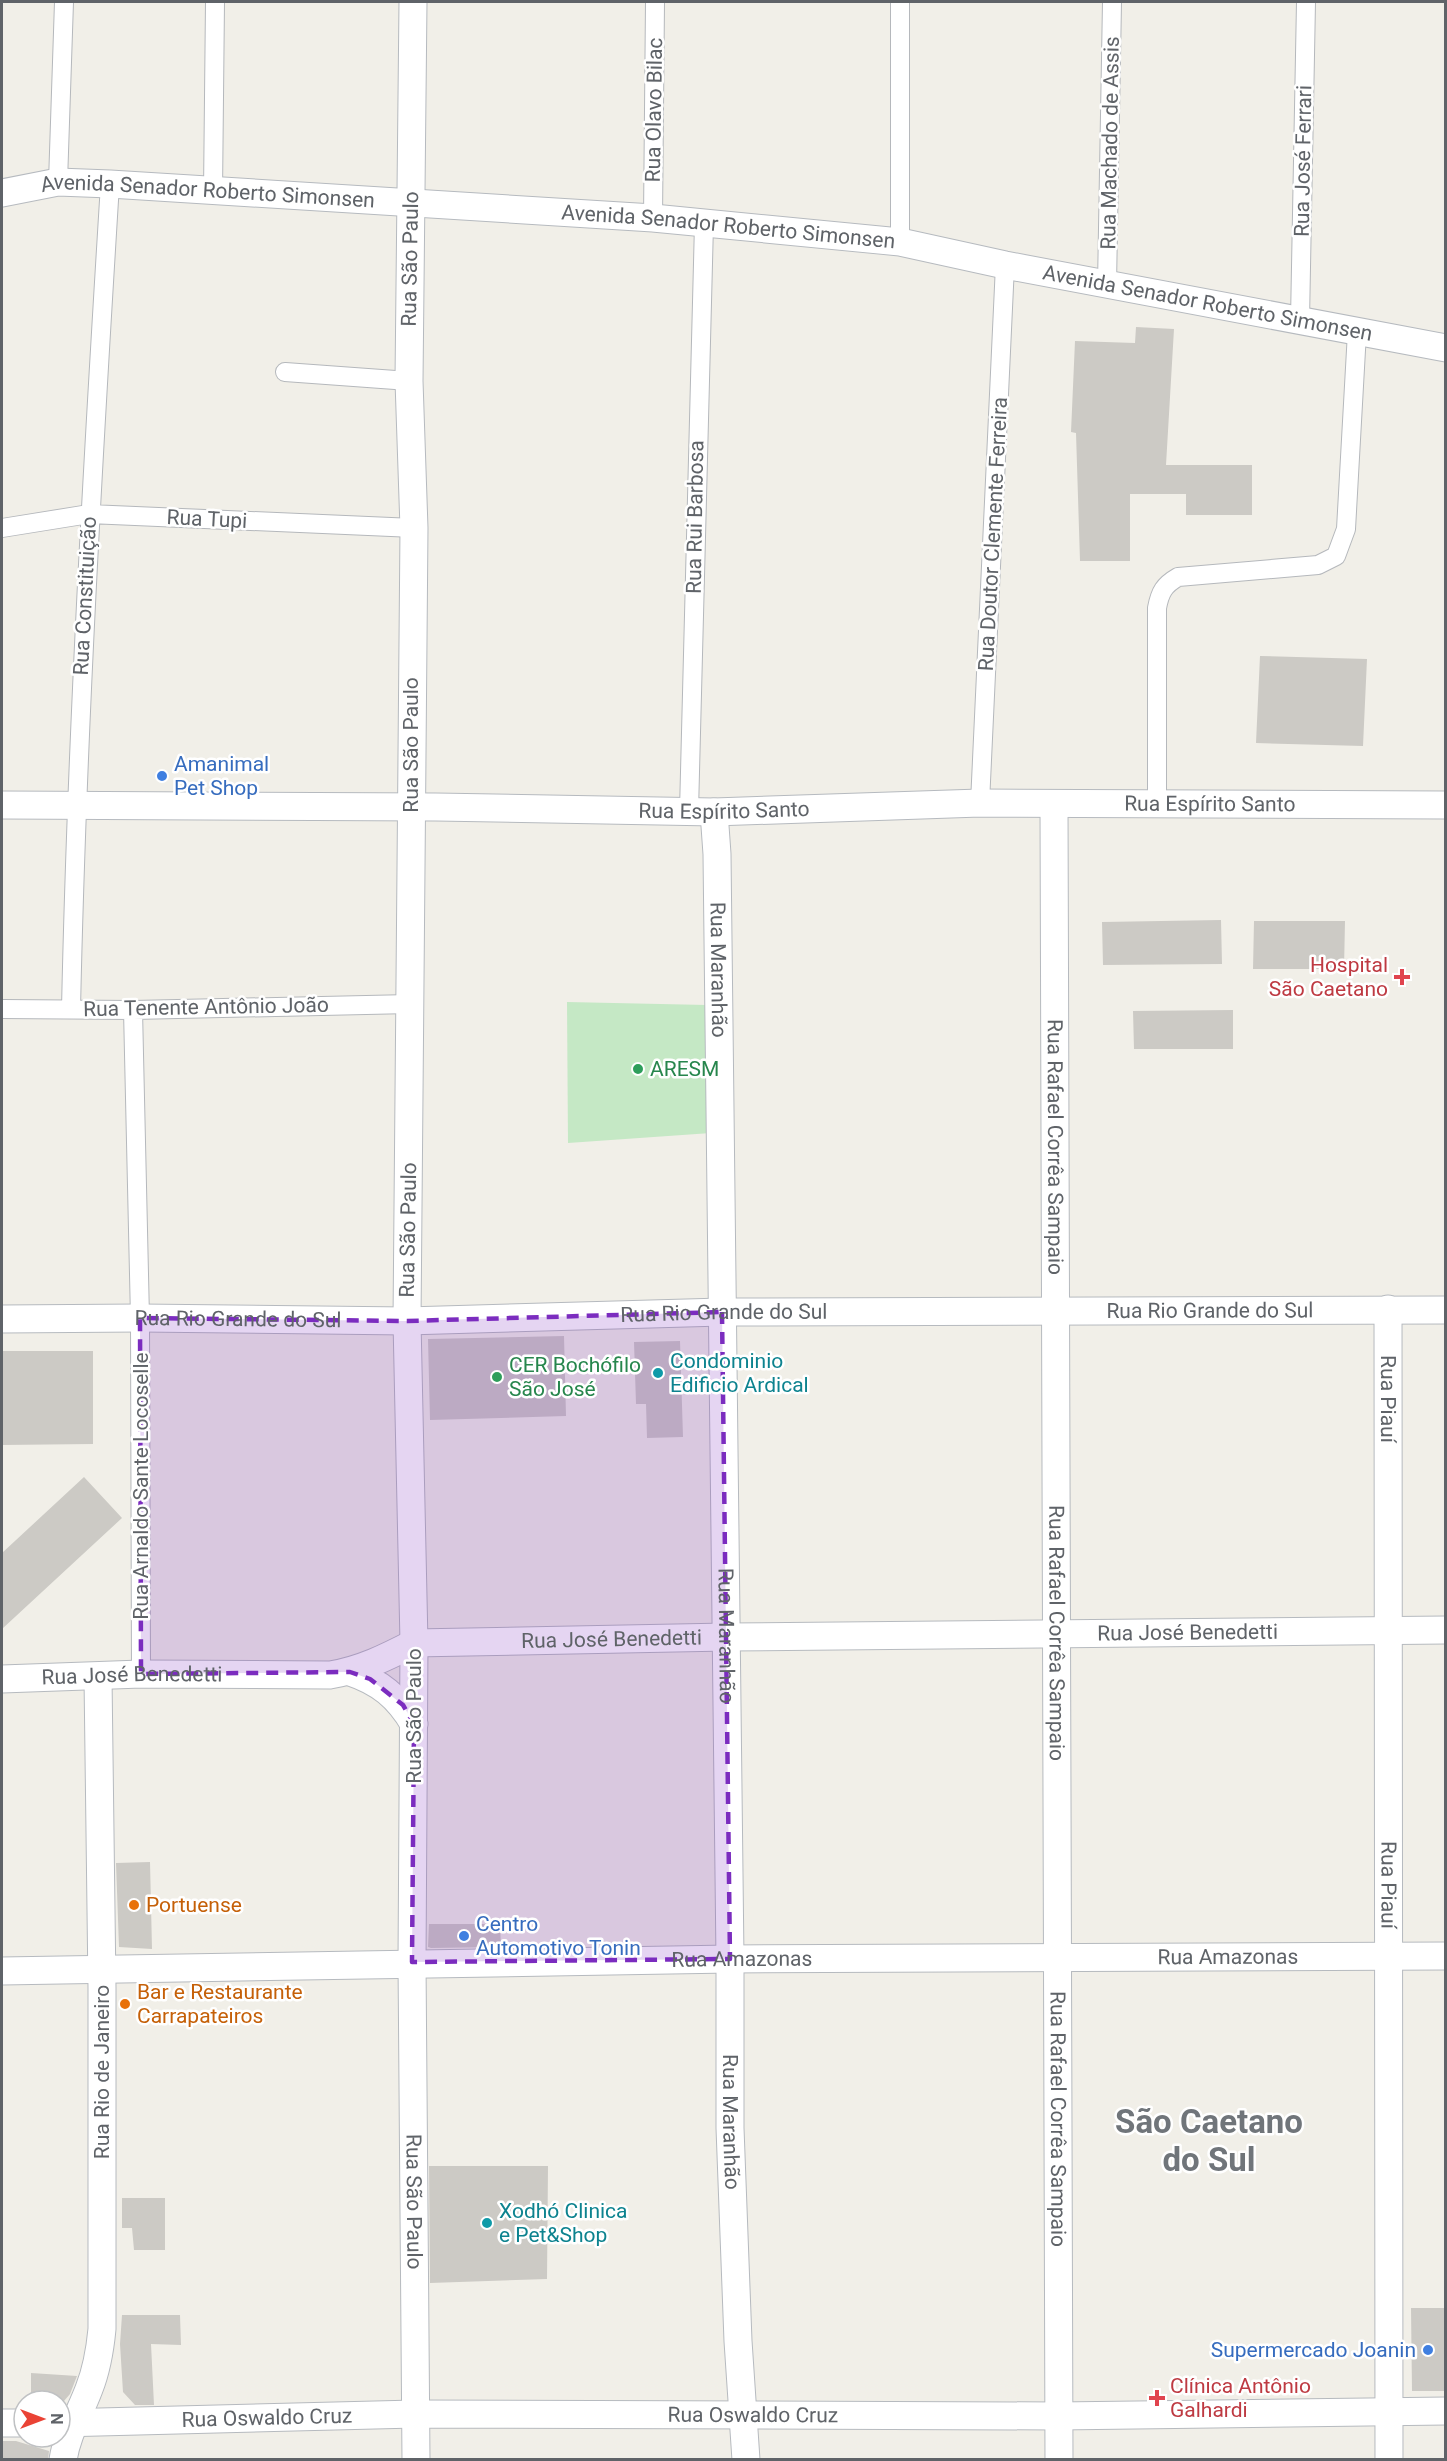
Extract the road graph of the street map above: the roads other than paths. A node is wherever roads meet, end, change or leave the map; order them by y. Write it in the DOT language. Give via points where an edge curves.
graph roads {
  1 [pos="64,2"];
  2 [pos="215,2"];
  3 [pos="413,2"];
  4 [pos="655,2"];
  5 [pos="900,2"];
  6 [pos="1112,2"];
  7 [pos="1306,2"];
  8 [pos="58,182"];
  9 [pos="111,184"];
  10 [pos="213,192"];
  11 [pos="2,193"];
  12 [pos="412,204"];
  13 [pos="653,218"];
  14 [pos="704,224"];
  15 [pos="900,242"];
  16 [pos="1005,265"];
  17 [pos="1107,285"];
  18 [pos="1300,320"];
  19 [pos="1356,332"];
  20 [pos="1446,348"];
  21 [pos="285,372"];
  22 [pos="409,381"];
  23 [pos="89,514"];
  24 [pos="2,528"];
  25 [pos="414,528"];
  26 [pos="981,803"];
  27 [pos="1157,804"];
  28 [pos="2,805"];
  29 [pos="1054,805"];
  30 [pos="1446,805"];
  31 [pos="76,806"];
  32 [pos="411,808"];
  33 [pos="701,812"];
  34 [pos="411,1004"];
  35 [pos="2,1008"];
  36 [pos="71,1009"];
  37 [pos="133,1010"];
  38 [pos="1388,1309"];
  39 [pos="1446,1310"];
  40 [pos="722,1312"];
  41 [pos="1057,1312"];
  42 [pos="140,1318"];
  43 [pos="2,1319"];
  44 [pos="407,1321"];
  45 [pos="1446,1630"];
  46 [pos="1387,1631"];
  47 [pos="1058,1636"];
  48 [pos="727,1637"];
  49 [pos="414,1643"];
  50 [pos="350,1672"];
  51 [pos="141,1674"];
  52 [pos="98,1677"];
  53 [pos="2,1678"];
  54 [pos="414,1724"];
  55 [pos="1387,1956"];
  56 [pos="1446,1956"];
  57 [pos="1057,1958"];
  58 [pos="730,1959"];
  59 [pos="412,1962"];
  60 [pos="102,1969"];
  61 [pos="2,1971"];
  62 [pos="1388,2411"];
  63 [pos="1446,2411"];
  64 [pos="416,2414"];
  65 [pos="742,2414"];
  66 [pos="72,2415"];
  67 [pos="1058,2416"];
  68 [pos="72,2423"];
  69 [pos="416,2460"];
  70 [pos="746,2460"];
  71 [pos="1059,2460"];
  72 [pos="1389,2460"];
  1 -- 8 [label="street"];
  2 -- 10 [label="street"];
  3 -- 12 [label="street, Rua São Paulo"];
  4 -- 13 [label="street, Rua Olavo Bilac"];
  5 -- 15 [label="street"];
  6 -- 17 [label="street, Rua Machado de Assis"];
  7 -- 18 [label="street, Rua José Ferrari"];
  8 -- 9 [label="street, Avenida Senador Roberto Simonsen"];
  8 -- 11 [label="street, Avenida Senador Roberto Simonsen"];
  9 -- 10 [label="street, Avenida Senador Roberto Simonsen"];
  9 -- 23 [label="street, Rua Constituição"];
  10 -- 12 [label="street, Avenida Senador Roberto Simonsen"];
  12 -- 13 [label="street, Avenida Senador Roberto Simonsen"];
  12 -- 22 [label="street, Rua São Paulo"];
  13 -- 14 [label="street, Avenida Senador Roberto Simonsen"];
  14 -- 15 [label="street, Avenida Senador Roberto Simonsen"];
  14 -- 33 [label="street, Rua Rui Barbosa"];
  15 -- 16 [label="street, Avenida Senador Roberto Simonsen"];
  16 -- 17 [label="street, Avenida Senador Roberto Simonsen"];
  16 -- 26 [label="street, Rua Doutor Clemente Ferreira"];
  17 -- 18 [label="street, Avenida Senador Roberto Simonsen"];
  18 -- 19 [label="street, Avenida Senador Roberto Simonsen"];
  19 -- 20 [label="street, Avenida Senador Roberto Simonsen"];
  19 -- 27 [label="street" via="1346,529 1336,556 1318,566 1178,577 1165,584 1160,594"];
  21 -- 22 [label="street"];
  22 -- 25 [label="street, Rua São Paulo"];
  23 -- 24 [label="street, Rua Tupi"];
  23 -- 25 [label="street, Rua Tupi"];
  23 -- 31 [label="street, Rua Constituição"];
  25 -- 32 [label="street, Rua São Paulo"];
  26 -- 29 [label="street, Rua Espírito Santo"];
  26 -- 33 [label="street, Rua Espírito Santo"];
  27 -- 29 [label="street, Rua Espírito Santo"];
  27 -- 30 [label="street, Rua Espírito Santo"];
  28 -- 31 [label="street, Rua Espírito Santo"];
  29 -- 41 [label="street, Rua Rafael Corrêa Sampaio"];
  31 -- 32 [label="street, Rua Espírito Santo"];
  31 -- 36 [label="street, Rua Constituição"];
  32 -- 33 [label="street, Rua Espírito Santo"];
  32 -- 34 [label="street, Rua São Paulo"];
  33 -- 40 [label="street, Rua Maranhão" via="717,854"];
  34 -- 37 [label="street, Rua Tenente Antônio João"];
  34 -- 44 [label="street, Rua São Paulo"];
  35 -- 36 [label="street, Rua Tenente Antônio João"];
  36 -- 37 [label="street, Rua Tenente Antônio João"];
  37 -- 42 [label="street, Rua Arnaldo Sante Locoselle"];
  38 -- 39 [label="street, Rua Rio Grande do Sul"];
  38 -- 41 [label="street, Rua Rio Grande do Sul"];
  38 -- 46 [label="street, Rua Piauí"];
  40 -- 41 [label="street, Rua Rio Grande do Sul"];
  40 -- 44 [label="street, Rua Rio Grande do Sul"];
  40 -- 48 [label="street, Rua Maranhão"];
  41 -- 47 [label="street, Rua Rafael Corrêa Sampaio"];
  42 -- 43 [label="street, Rua Rio Grande do Sul"];
  42 -- 44 [label="street, Rua Rio Grande do Sul"];
  42 -- 51 [label="street, Rua Arnaldo Sante Locoselle"];
  44 -- 49 [label="street, Rua São Paulo"];
  45 -- 46 [label="street, Rua José Benedetti"];
  46 -- 47 [label="street, Rua José Benedetti"];
  46 -- 55 [label="street, Rua Piauí"];
  47 -- 48 [label="street, Rua José Benedetti"];
  47 -- 57 [label="street, Rua Rafael Corrêa Sampaio"];
  48 -- 49 [label="street, Rua José Benedetti"];
  48 -- 58 [label="street, Rua Maranhão"];
  49 -- 50 [label="street, Rua José Benedetti"];
  49 -- 54 [label="street, Rua São Paulo"];
  50 -- 51 [label="street, Rua José Benedetti"];
  50 -- 54 [label="street" via="388,1690"];
  51 -- 52 [label="street, Rua José Benedetti"];
  52 -- 53 [label="street, Rua José Benedetti"];
  52 -- 60 [label="street, Rua Rio de Janeiro"];
  54 -- 59 [label="street, Rua São Paulo"];
  55 -- 56 [label="street, Rua Amazonas"];
  55 -- 57 [label="street, Rua Amazonas"];
  55 -- 62 [label="street, Rua Piauí"];
  57 -- 58 [label="street, Rua Amazonas"];
  57 -- 67 [label="street, Rua Rafael Corrêa Sampaio"];
  58 -- 59 [label="street, Rua Amazonas"];
  58 -- 65 [label="street, Rua Maranhão" via="730,2128"];
  59 -- 60 [label="street, Rua Amazonas"];
  59 -- 64 [label="street, Rua São Paulo"];
  60 -- 61 [label="street, Rua Amazonas"];
  60 -- 66 [label="street, Rua Rio de Janeiro" via="102,2329 99,2358 89,2389"];
  62 -- 63 [label="street, Rua Oswaldo Cruz"];
  62 -- 67 [label="street, Rua Oswaldo Cruz"];
  62 -- 72 [label="street, Rua Piauí"];
  64 -- 65 [label="street, Rua Oswaldo Cruz"];
  64 -- 68 [label="street, Rua Oswaldo Cruz"];
  64 -- 69 [label="street, Rua São Paulo"];
  65 -- 67 [label="street, Rua Oswaldo Cruz"];
  65 -- 70 [label="street, Rua Maranhão"];
  67 -- 71 [label="street, Rua Rafael Corrêa Sampaio"];
}
